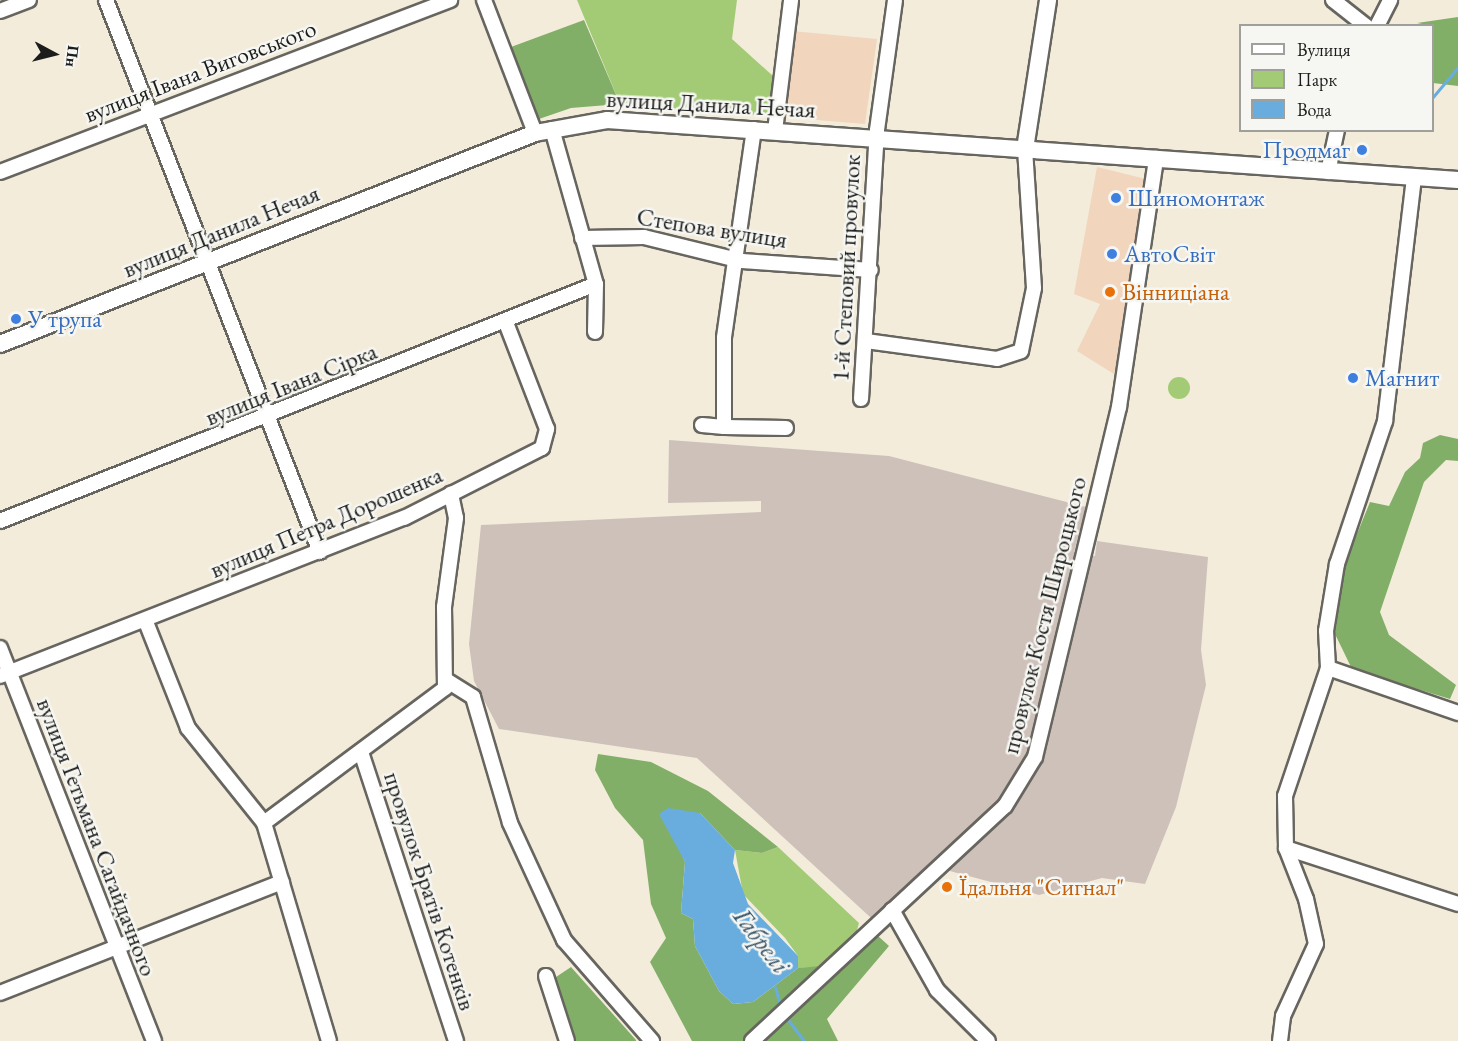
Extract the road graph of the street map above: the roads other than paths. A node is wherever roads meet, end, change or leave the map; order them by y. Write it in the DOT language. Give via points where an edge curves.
graph roads {
  1 [pos="29,0"];
  2 [pos="106,0"];
  3 [pos="450,0"];
  4 [pos="484,0"];
  5 [pos="791,0"];
  6 [pos="895,0"];
  7 [pos="1048,0"];
  8 [pos="1333,0"];
  9 [pos="1390,0"];
  10 [pos="0,11"];
  11 [pos="1363,24"];
  12 [pos="1378,24"];
  13 [pos="150,115"];
  14 [pos="754,129"];
  15 [pos="543,131"];
  16 [pos="775,131"];
  17 [pos="1337,132"];
  18 [pos="876,138"];
  19 [pos="1025,149"];
  20 [pos="1156,158"];
  21 [pos="0,172"];
  22 [pos="1328,172"];
  23 [pos="1413,179"];
  24 [pos="1458,180"];
  25 [pos="582,238"];
  26 [pos="733,257"];
  27 [pos="207,262"];
  28 [pos="871,270"];
  29 [pos="596,284"];
  30 [pos="506,323"];
  31 [pos="595,332"];
  32 [pos="866,341"];
  33 [pos="0,344"];
  34 [pos="861,399"];
  35 [pos="268,417"];
  36 [pos="702,425"];
  37 [pos="724,427"];
  38 [pos="786,428"];
  39 [pos="451,494"];
  40 [pos="0,521"];
  41 [pos="320,552"];
  42 [pos="146,622"];
  43 [pos="0,648"];
  44 [pos="1328,668"];
  45 [pos="4,674"];
  46 [pos="446,680"];
  47 [pos="1458,713"];
  48 [pos="362,755"];
  49 [pos="264,824"];
  50 [pos="1286,848"];
  51 [pos="282,882"];
  52 [pos="1458,904"];
  53 [pos="892,910"];
  54 [pos="115,945"];
  55 [pos="546,976"];
  56 [pos="0,993"];
  57 [pos="154,1041"];
  58 [pos="329,1041"];
  59 [pos="456,1041"];
  60 [pos="567,1041"];
  61 [pos="652,1041"];
  62 [pos="752,1041"];
  63 [pos="988,1041"];
  64 [pos="1280,1041"];
  1 -- 10 [label="street"];
  2 -- 13 [label="street"];
  3 -- 13 [label="street, вулиця Івана Виговського"];
  4 -- 15 [label="street"];
  5 -- 16 [label="street"];
  6 -- 18 [label="street, 1-й Степовий провулок"];
  7 -- 19 [label="main road"];
  8 -- 11 [label="street"];
  9 -- 12 [label="street"];
  13 -- 21 [label="street, вулиця Івана Виговського"];
  13 -- 27 [label="street"];
  14 -- 15 [label="main road, вулиця Данила Нечая" via="640,119"];
  14 -- 16 [label="main road, вулиця Данила Нечая"];
  14 -- 26 [label="street"];
  15 -- 25 [label="street"];
  15 -- 27 [label="main road, вулиця Данила Нечая"];
  16 -- 18 [label="main road, вулиця Данила Нечая"];
  17 -- 22 [label="street"];
  18 -- 19 [label="main road, вулиця Данила Нечая"];
  18 -- 28 [label="street, 1-й Степовий провулок"];
  19 -- 20 [label="main road, вулиця Данила Нечая"];
  19 -- 32 [label="street" via="1034,288 1021,351 997,359"];
  20 -- 22 [label="main road, вулиця Данила Нечая"];
  20 -- 53 [label="street, провулок Костя Широцького" via="1119,407 1035,757 1005,806"];
  22 -- 23 [label="main road, вулиця Данила Нечая"];
  23 -- 24 [label="main road, вулиця Данила Нечая"];
  23 -- 44 [label="street" via="1390,396 1380,444 1337,564 1326,631"];
  25 -- 26 [label="street, Степова вулиця" via="644,237"];
  25 -- 29 [label="street"];
  26 -- 28 [label="street, Степова вулиця"];
  26 -- 37 [label="street" via="724,338"];
  27 -- 33 [label="main road, вулиця Данила Нечая"];
  27 -- 35 [label="street"];
  28 -- 32 [label="street, 1-й Степовий провулок"];
  29 -- 30 [label="street, вулиця Івана Сірка"];
  29 -- 31 [label="street"];
  30 -- 35 [label="street, вулиця Івана Сірка"];
  30 -- 39 [label="street, вулиця Петра Дорошенка" via="546,440 542,448"];
  32 -- 34 [label="street, 1-й Степовий провулок"];
  35 -- 40 [label="street, вулиця Івана Сірка"];
  35 -- 41 [label="street"];
  36 -- 37 [label="street"];
  37 -- 38 [label="street"];
  39 -- 41 [label="street, вулиця Петра Дорошенка"];
  39 -- 46 [label="street" via="456,518 444,607"];
  41 -- 42 [label="street, вулиця Петра Дорошенка"];
  42 -- 45 [label="street, вулиця Петра Дорошенка"];
  42 -- 49 [label="street" via="188,728"];
  43 -- 45 [label="street, вулиця Гетьмана Сагайдачного"];
  44 -- 47 [label="street"];
  44 -- 50 [label="street" via="1285,796"];
  45 -- 54 [label="street, вулиця Гетьмана Сагайдачного"];
  46 -- 48 [label="street, провулок Братів Котенків" via="440,696"];
  46 -- 61 [label="street" via="473,697 510,823 564,940"];
  48 -- 49 [label="street, провулок Братів Котенків"];
  48 -- 59 [label="street, провулок Братів Котенків"];
  49 -- 51 [label="street"];
  50 -- 52 [label="street"];
  50 -- 64 [label="street" via="1306,899 1316,944 1283,1016"];
  51 -- 54 [label="street"];
  51 -- 58 [label="street"];
  53 -- 62 [label="street, провулок Костя Широцького"];
  53 -- 63 [label="street" via="937,990"];
  54 -- 56 [label="street"];
  54 -- 57 [label="street, вулиця Гетьмана Сагайдачного"];
  55 -- 60 [label="street"];
}
